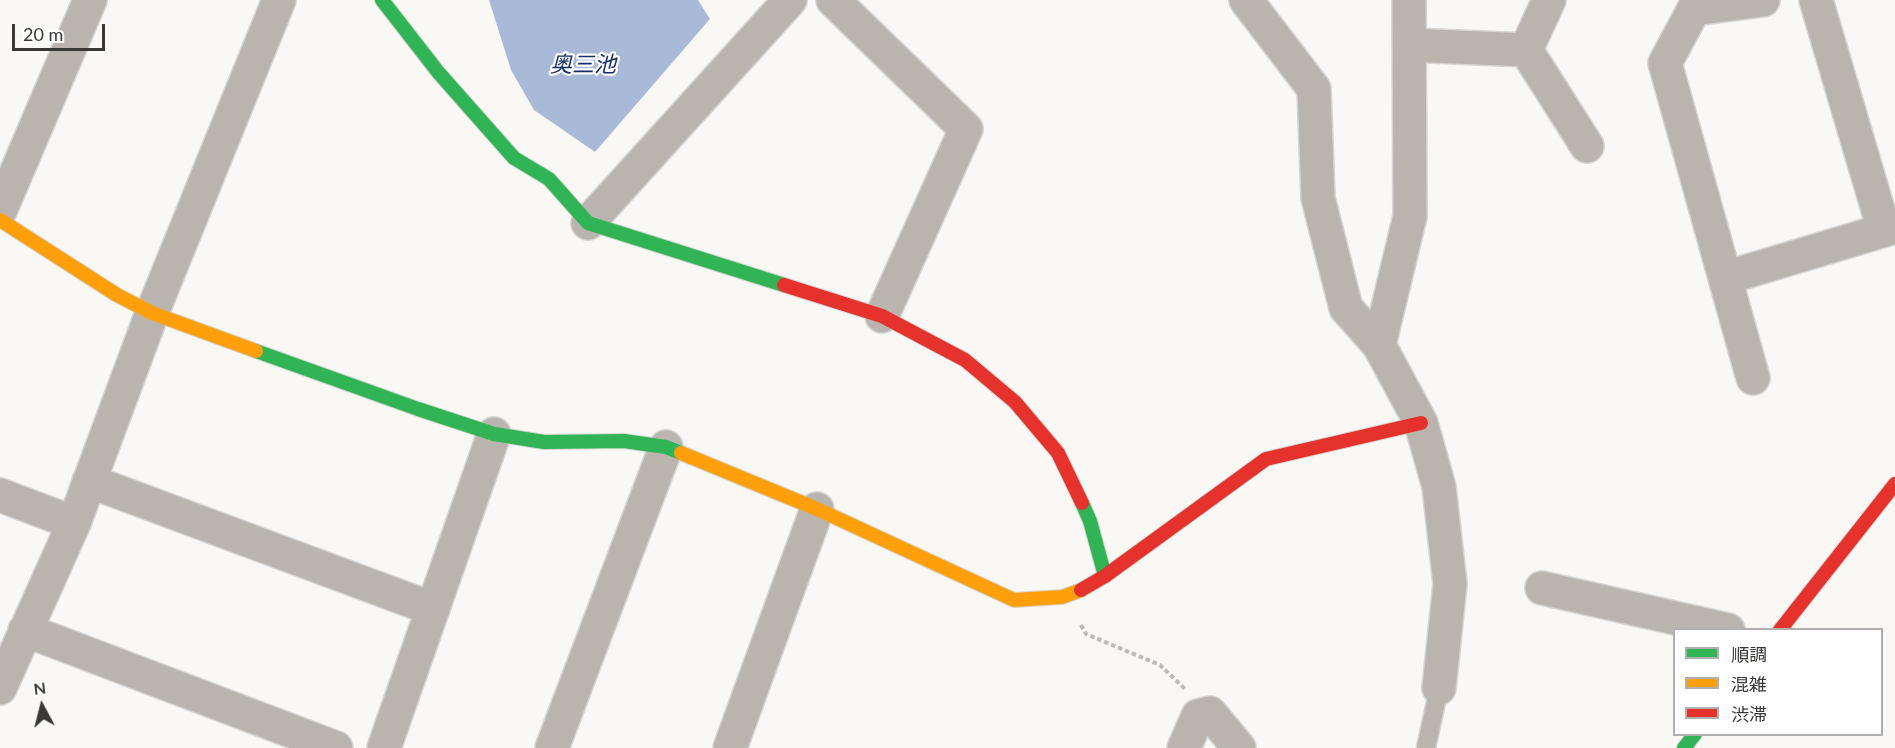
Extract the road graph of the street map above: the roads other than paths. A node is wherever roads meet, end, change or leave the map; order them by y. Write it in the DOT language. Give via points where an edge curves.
graph roads {
  1 [pos="90,0"];
  2 [pos="279,0"];
  3 [pos="381,0"];
  4 [pos="790,0"];
  5 [pos="832,0"];
  6 [pos="1246,0"];
  7 [pos="1409,0"];
  8 [pos="1549,0"];
  9 [pos="1763,0"];
  10 [pos="1816,0"];
  11 [pos="1410,45"];
  12 [pos="1526,50"];
  13 [pos="1587,146"];
  14 [pos="0,211"];
  15 [pos="0,220"];
  16 [pos="588,223"];
  17 [pos="1889,229"];
  18 [pos="1725,278"];
  19 [pos="152,313"];
  20 [pos="882,316"];
  21 [pos="1379,345"];
  22 [pos="1753,378"];
  23 [pos="1421,423"];
  24 [pos="494,434"];
  25 [pos="666,447"];
  26 [pos="89,481"];
  27 [pos="1895,484"];
  28 [pos="0,495"];
  29 [pos="817,509"];
  30 [pos="74,523"];
  31 [pos="1106,576"];
  32 [pos="1542,588"];
  33 [pos="433,609"];
  34 [pos="1719,628"];
  35 [pos="1782,628"];
  36 [pos="25,630"];
  37 [pos="0,688"];
  38 [pos="1438,688"];
  39 [pos="1694,736"];
  40 [pos="336,748"];
  41 [pos="384,748"];
  42 [pos="552,748"];
  43 [pos="730,748"];
  44 [pos="1184,748"];
  45 [pos="1239,748"];
  46 [pos="1426,748"];
  47 [pos="1684,748"];
  1 -- 14 [label="street"];
  2 -- 19 [label="street"];
  3 -- 16 [label="street" via="513,158 549,179"];
  4 -- 16 [label="street"];
  5 -- 20 [label="street" via="966,129"];
  6 -- 21 [label="street" via="1314,89 1318,198 1346,308"];
  7 -- 11 [label="street"];
  8 -- 12 [label="street"];
  9 -- 18 [label="street" via="1694,9 1665,63"];
  10 -- 17 [label="street"];
  11 -- 12 [label="street"];
  11 -- 21 [label="street" via="1410,216"];
  12 -- 13 [label="street"];
  15 -- 19 [label="street"];
  16 -- 20 [label="street"];
  17 -- 18 [label="street"];
  18 -- 22 [label="street"];
  19 -- 24 [label="street"];
  19 -- 26 [label="street"];
  20 -- 31 [label="street" via="965,360 1015,402 1058,453 1090,520"];
  21 -- 23 [label="street"];
  23 -- 31 [label="street" via="1266,459"];
  23 -- 38 [label="street" via="1439,487 1450,584"];
  24 -- 25 [label="street" via="544,442 624,441"];
  24 -- 33 [label="street"];
  25 -- 29 [label="street"];
  25 -- 42 [label="street"];
  26 -- 30 [label="street"];
  26 -- 33 [label="street"];
  27 -- 35 [label="street"];
  28 -- 30 [label="street"];
  29 -- 31 [label="street" via="1014,600 1062,597"];
  29 -- 43 [label="street"];
  30 -- 36 [label="street"];
  32 -- 34 [label="street"];
  33 -- 41 [label="street"];
  36 -- 37 [label="street"];
  36 -- 40 [label="street"];
  38 -- 46 [label="lane"];
  39 -- 47 [label="street"];
  44 -- 45 [label="street" via="1198,716 1210,713"];
}
